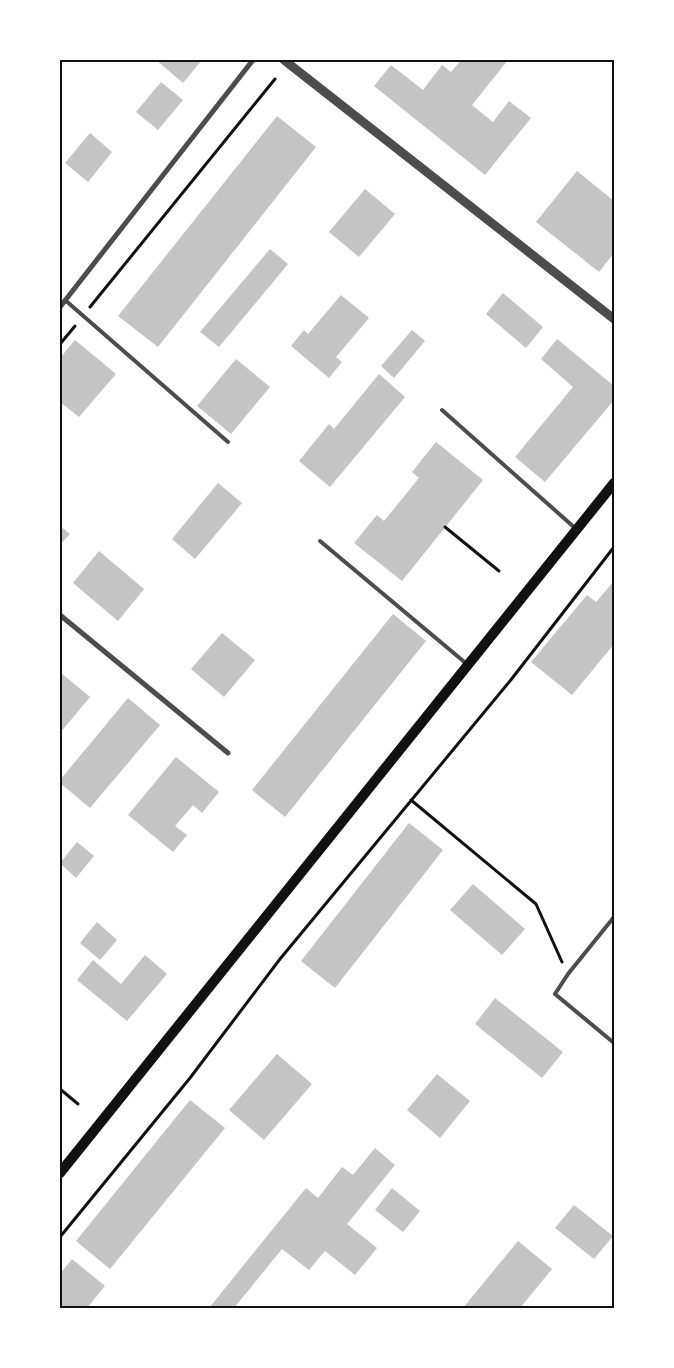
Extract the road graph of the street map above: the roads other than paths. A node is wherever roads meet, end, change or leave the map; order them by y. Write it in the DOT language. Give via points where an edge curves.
graph roads {
  1 [pos="253,60"];
  2 [pos="284,60"];
  3 [pos="65,300"];
  4 [pos="60,307"];
  5 [pos="614,319"];
  6 [pos="442,410"];
  7 [pos="228,442"];
  8 [pos="614,483"];
  9 [pos="577,529"];
  10 [pos="320,541"];
  11 [pos="60,615"];
  12 [pos="468,665"];
  13 [pos="228,754"];
  14 [pos="614,917"];
  15 [pos="614,1043"];
  16 [pos="60,1174"];
  1 -- 3 [label="street"];
  2 -- 5 [label="street"];
  3 -- 4 [label="street"];
  3 -- 7 [label="lane"];
  6 -- 9 [label="lane"];
  8 -- 9 [label="main road"];
  9 -- 12 [label="main road"];
  10 -- 12 [label="lane"];
  11 -- 13 [label="street"];
  12 -- 16 [label="main road"];
  14 -- 15 [label="lane" via="555,994"];
}
